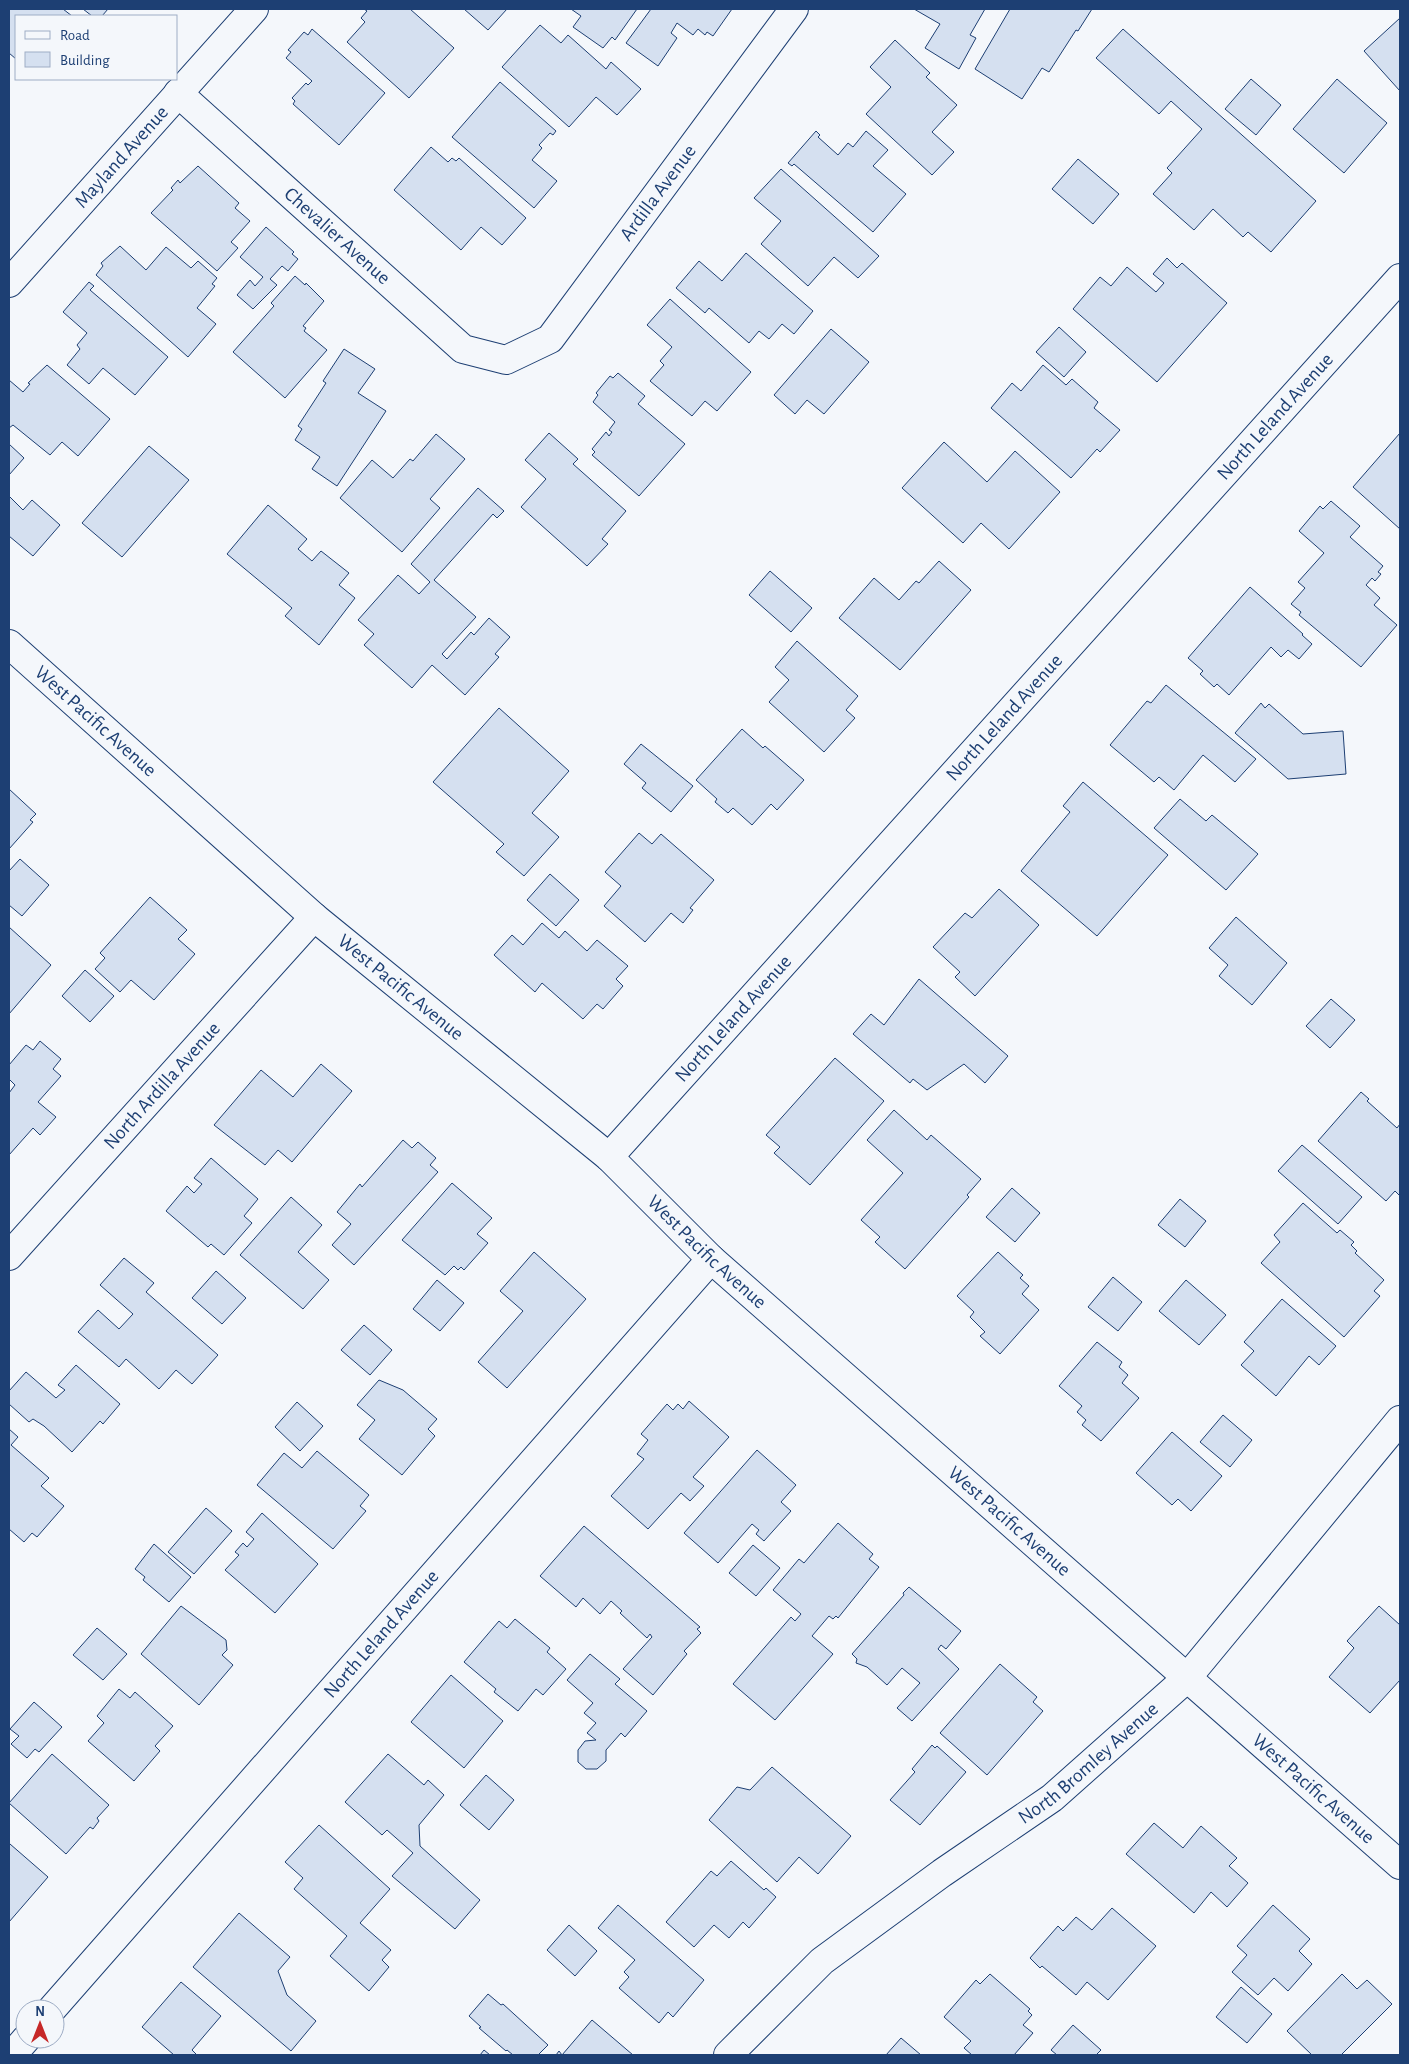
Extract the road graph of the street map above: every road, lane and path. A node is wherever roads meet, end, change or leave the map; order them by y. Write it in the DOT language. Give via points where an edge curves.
graph roads {
  1 [pos="254,9"];
  2 [pos="794,9"];
  3 [pos="178,93"];
  4 [pos="1400,278"];
  5 [pos="9,283"];
  6 [pos="506,360"];
  7 [pos="9,644"];
  8 [pos="314,917"];
  9 [pos="609,1157"];
  10 [pos="9,1256"];
  11 [pos="711,1259"];
  12 [pos="1400,1420"];
  13 [pos="1186,1678"];
  14 [pos="1400,1865"];
  15 [pos="61,1999"];
  16 [pos="728,2055"];
  1 -- 3 [label="street, Mayland Avenue"];
  2 -- 6 [label="street, Ardilla Avenue" via="550,339"];
  3 -- 5 [label="street, Mayland Avenue"];
  3 -- 6 [label="street, Chevalier Avenue" via="463,349"];
  4 -- 9 [label="street, North Leland Avenue"];
  7 -- 8 [label="street, West Pacific Avenue"];
  8 -- 9 [label="street, West Pacific Avenue"];
  8 -- 10 [label="street, North Ardilla Avenue"];
  9 -- 11 [label="street, West Pacific Avenue"];
  11 -- 13 [label="street, West Pacific Avenue"];
  11 -- 15 [label="street, North Leland Avenue"];
  12 -- 13 [label="street, North Bromley Avenue"];
  13 -- 14 [label="street, West Pacific Avenue"];
  13 -- 16 [label="street, North Bromley Avenue" via="1052,1798 822,1961"];
}
